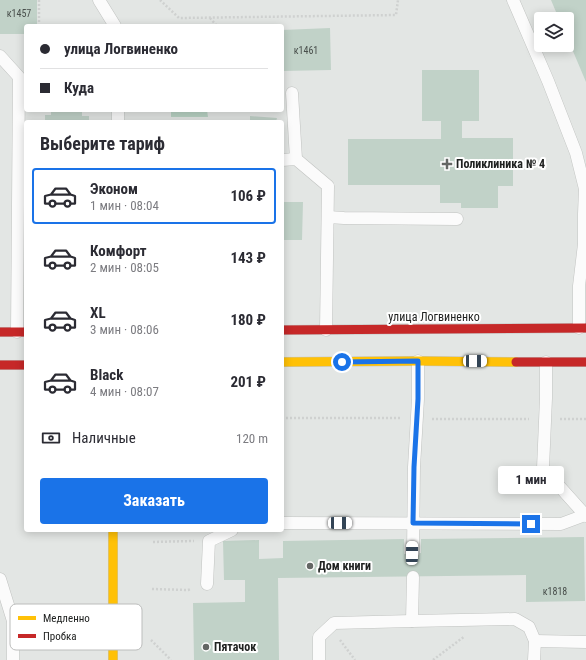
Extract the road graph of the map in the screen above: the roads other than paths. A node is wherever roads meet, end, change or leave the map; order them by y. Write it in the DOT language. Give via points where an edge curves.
graph roads {
  1 [pos="99,0"];
  2 [pos="513,0"];
  3 [pos="114,24"];
  4 [pos="0,56"];
  5 [pos="292,93"];
  6 [pos="296,159"];
  7 [pos="284,160"];
  8 [pos="328,217"];
  9 [pos="457,219"];
  10 [pos="585,244"];
  11 [pos="284,330"];
  12 [pos="326,330"];
  13 [pos="582,330"];
  14 [pos="0,332"];
  15 [pos="21,332"];
  16 [pos="582,360"];
  17 [pos="418,361"];
  18 [pos="284,362"];
  19 [pos="546,362"];
  20 [pos="0,365"];
  21 [pos="24,365"];
  22 [pos="586,515"];
  23 [pos="284,523"];
  24 [pos="413,523"];
  25 [pos="113,532"];
  26 [pos="228,532"];
  27 [pos="412,553"];
  28 [pos="413,577"];
  29 [pos="0,578"];
  30 [pos="207,584"];
  31 [pos="113,604"];
  32 [pos="10,611"];
  33 [pos="412,621"];
  34 [pos="536,642"];
  35 [pos="586,642"];
  36 [pos="319,660"];
  37 [pos="534,660"];
  1 -- 3 [label="lane"];
  2 -- 10 [label="lane" via="576,153 585,189"];
  4 -- 15 [label="lane" via="19,77"];
  5 -- 6 [label="lane"];
  6 -- 7 [label="lane"];
  6 -- 8 [label="lane" via="328,186"];
  8 -- 9 [label="lane"];
  8 -- 12 [label="lane"];
  10 -- 13 [label="lane" via="579,286"];
  11 -- 12 [label="main road, улица Логвиненко"];
  12 -- 13 [label="main road, улица Логвиненко"];
  14 -- 15 [label="main road"];
  16 -- 19 [label="main road"];
  17 -- 18 [label="main road"];
  17 -- 19 [label="main road"];
  17 -- 24 [label="lane"];
  19 -- 22 [label="lane" via="543,468"];
  20 -- 21 [label="main road"];
  22 -- 24 [label="lane" via="561,524"];
  23 -- 24 [label="lane"];
  24 -- 27 [label="lane"];
  25 -- 31 [label="main road"];
  26 -- 30 [label="lane" via="209,541"];
  28 -- 33 [label="lane"];
  29 -- 32 [label="lane"];
  33 -- 34 [label="lane" via="515,619 529,627"];
  33 -- 36 [label="lane" via="334,623 319,637"];
  34 -- 35 [label="lane"];
  34 -- 37 [label="lane"];
}
